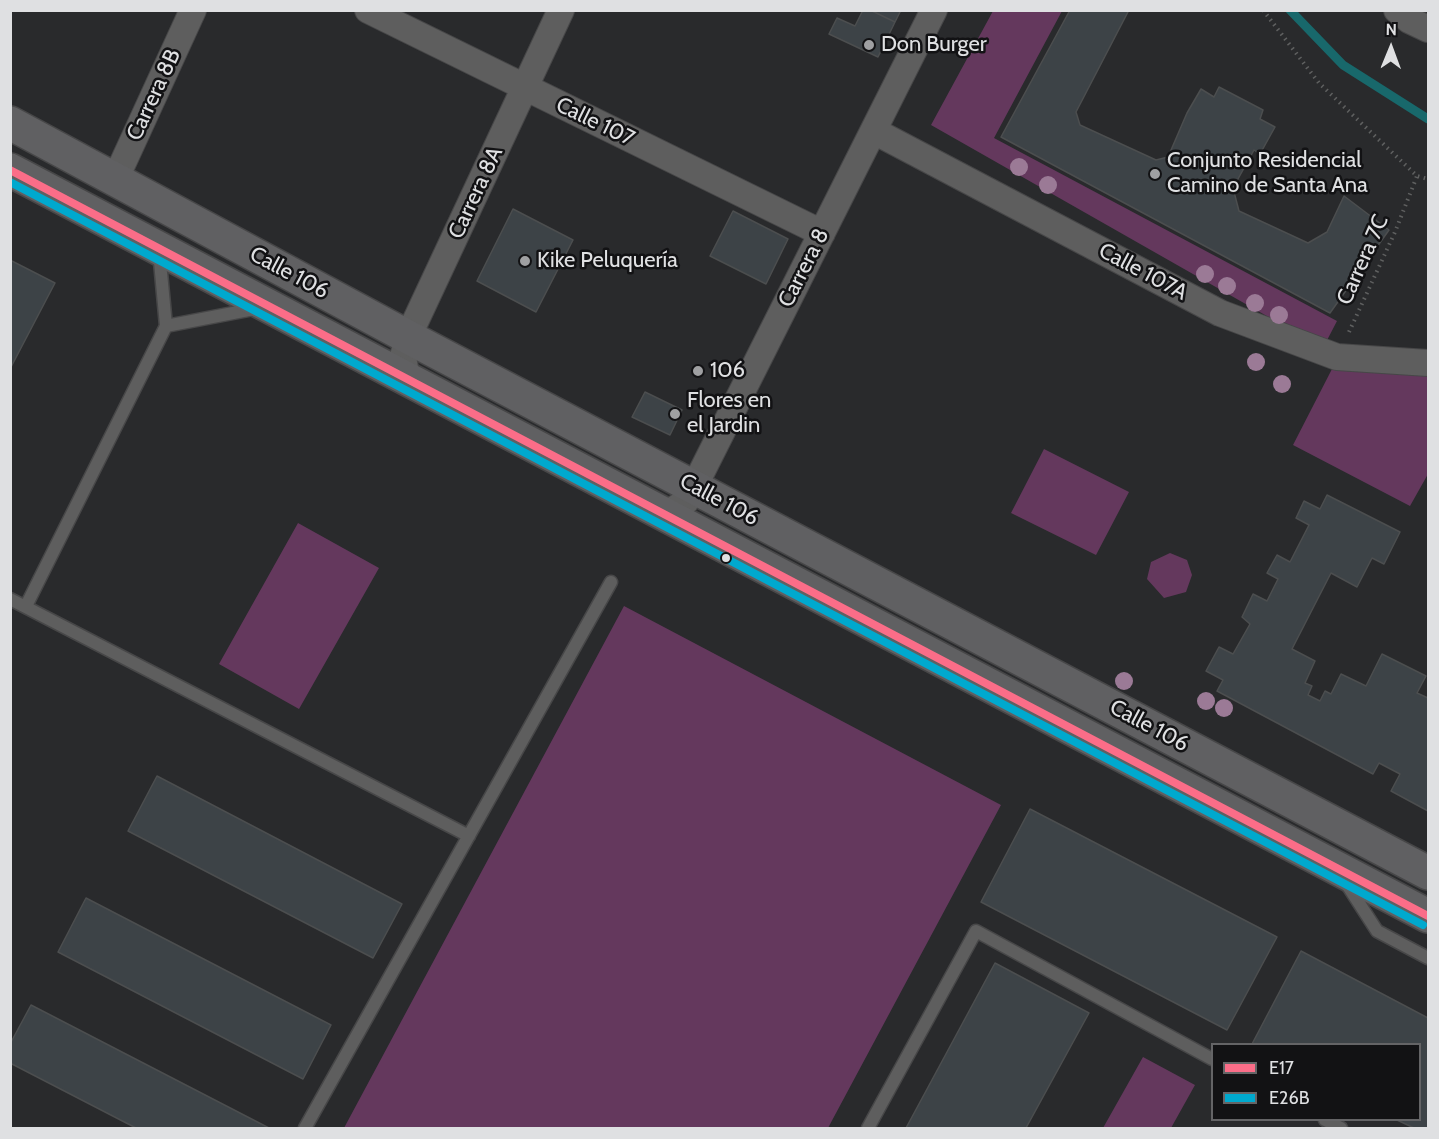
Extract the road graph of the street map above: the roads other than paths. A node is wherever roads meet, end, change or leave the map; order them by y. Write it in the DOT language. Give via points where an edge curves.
graph roads {
  1 [pos="193,10"];
  2 [pos="368,10"];
  3 [pos="561,10"];
  4 [pos="934,10"];
  5 [pos="1397,10"];
  6 [pos="1428,29"];
  7 [pos="525,88"];
  8 [pos="10,123"];
  9 [pos="874,131"];
  10 [pos="10,170"];
  11 [pos="115,180"];
  12 [pos="822,233"];
  13 [pos="158,248"];
  14 [pos="270,306"];
  15 [pos="166,326"];
  16 [pos="408,337"];
  17 [pos="1428,363"];
  18 [pos="407,379"];
  19 [pos="694,487"];
  20 [pos="663,513"];
  21 [pos="611,582"];
  22 [pos="10,599"];
  23 [pos="26,606"];
  24 [pos="469,836"];
  25 [pos="1336,867"];
  26 [pos="1428,873"];
  27 [pos="1428,916"];
  28 [pos="1428,958"];
  29 [pos="1211,1058"];
  30 [pos="305,1128"];
  31 [pos="867,1128"];
  1 -- 11 [label="street, Carrera 8B"];
  2 -- 7 [label="street, Calle 107"];
  3 -- 7 [label="street, Carrera 8A"];
  4 -- 9 [label="street, Carrera 8"];
  5 -- 6 [label="street" via="1409,21"];
  7 -- 12 [label="street, Calle 107"];
  7 -- 16 [label="street, Carrera 8A"];
  8 -- 11 [label="main road, Calle 106"];
  9 -- 12 [label="street, Carrera 8"];
  9 -- 17 [label="street, Calle 107A" via="1220,313 1337,357"];
  10 -- 13 [label="main road, Calle 106"];
  11 -- 16 [label="main road, Calle 106"];
  12 -- 19 [label="street, Carrera 8"];
  13 -- 14 [label="main road, Calle 106"];
  13 -- 15 [label="lane"];
  14 -- 15 [label="lane"];
  14 -- 18 [label="main road, Calle 106"];
  15 -- 23 [label="lane"];
  16 -- 18 [label="street, Carrera 8A" via="403,357"];
  16 -- 19 [label="main road, Calle 106"];
  18 -- 20 [label="main road, Calle 106"];
  19 -- 20 [label="street, Carrera 8" via="686,501"];
  19 -- 26 [label="main road, Calle 106"];
  20 -- 25 [label="main road, Calle 106"];
  21 -- 24 [label="lane"];
  22 -- 23 [label="lane"];
  23 -- 24 [label="lane"];
  24 -- 30 [label="lane"];
  25 -- 27 [label="main road, Calle 106"];
  25 -- 28 [label="lane" via="1377,931"];
  29 -- 31 [label="lane" via="976,931"];
}
